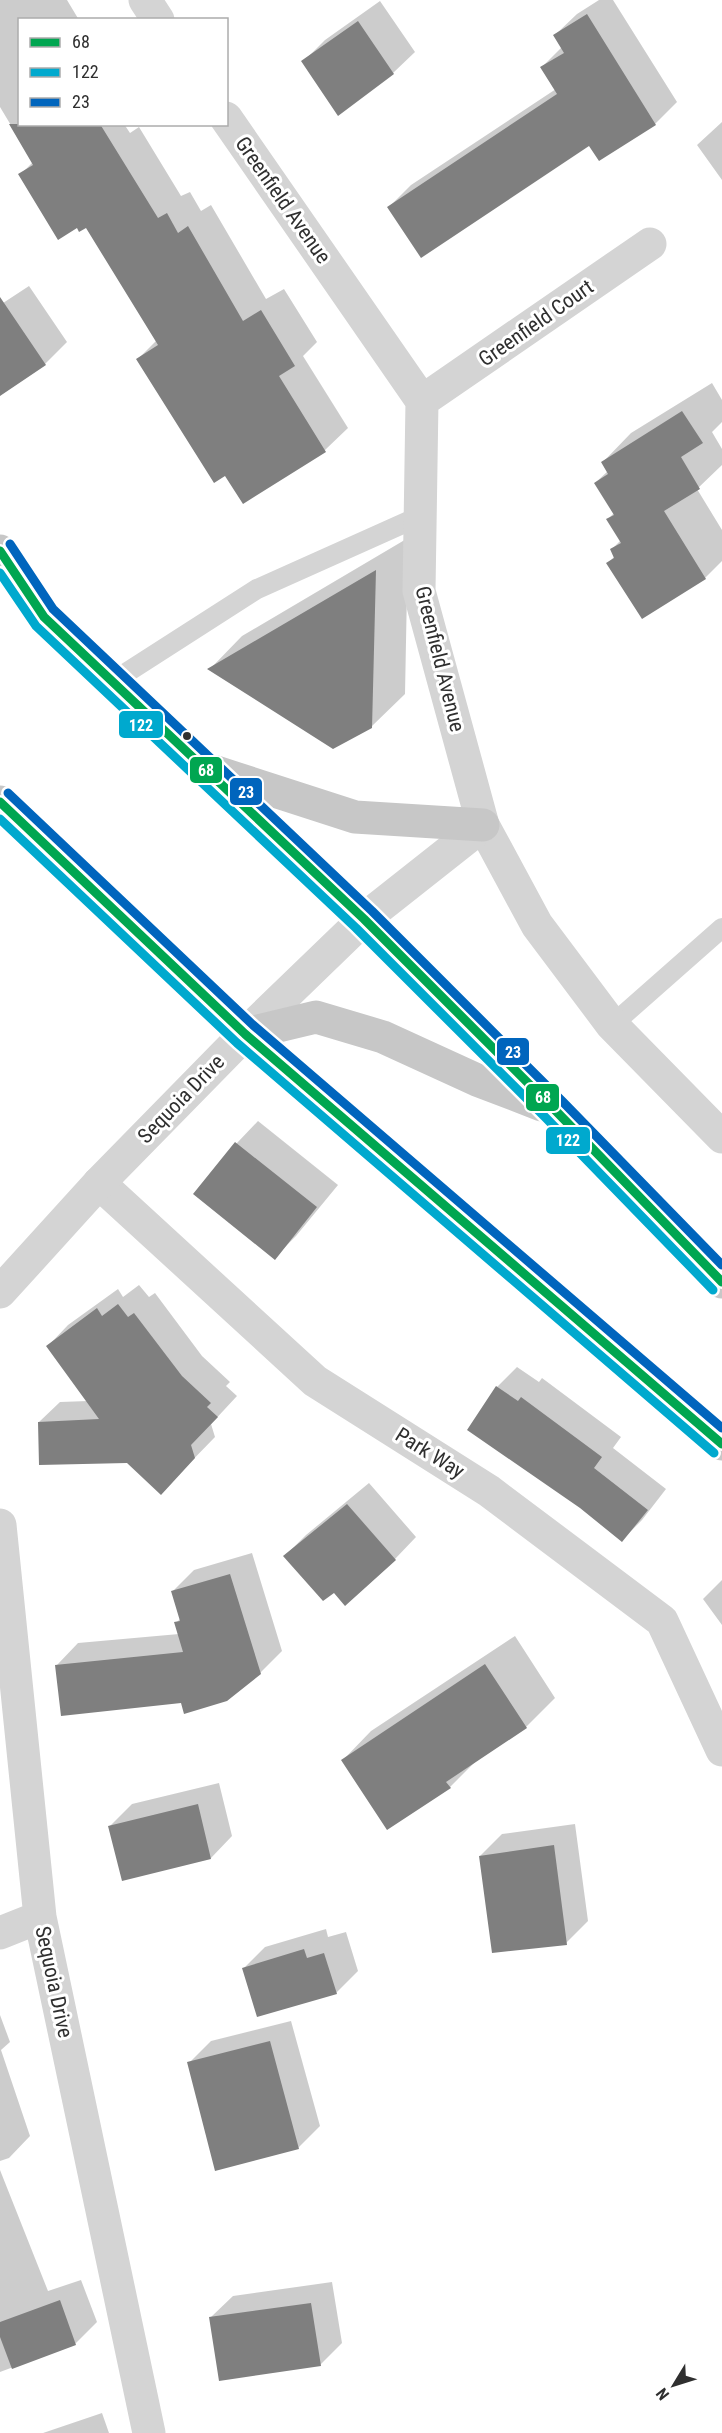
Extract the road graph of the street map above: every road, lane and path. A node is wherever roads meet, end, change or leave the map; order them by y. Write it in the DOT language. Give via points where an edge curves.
graph roads {
  1 [pos="145,0"];
  2 [pos="157,18"];
  3 [pos="228,121"];
  4 [pos="650,244"];
  5 [pos="422,401"];
  6 [pos="420,516"];
  7 [pos="0,551"];
  8 [pos="112,682"];
  9 [pos="204,768"];
  10 [pos="0,802"];
  11 [pos="483,825"];
  12 [pos="364,919"];
  13 [pos="722,928"];
  14 [pos="612,1025"];
  15 [pos="245,1034"];
  16 [pos="555,1110"];
  17 [pos="722,1137"];
  18 [pos="99,1183"];
  19 [pos="722,1282"];
  20 [pos="0,1292"];
  21 [pos="722,1444"];
  22 [pos="0,1525"];
  23 [pos="722,1750"];
  24 [pos="40,1917"];
  25 [pos="0,1934"];
  26 [pos="149,2433"];
  1 -- 2 [label="street"];
  3 -- 5 [label="street, Greenfield Avenue"];
  4 -- 5 [label="street, Greenfield Court"];
  5 -- 6 [label="street, Greenfield Avenue"];
  6 -- 8 [label="lane" via="257,589"];
  6 -- 11 [label="street, Greenfield Avenue" via="419,591"];
  7 -- 8 [label="main road" via="44,616"];
  8 -- 9 [label="main road"];
  9 -- 11 [label="main road" via="355,817"];
  9 -- 12 [label="main road"];
  10 -- 15 [label="main road"];
  11 -- 12 [label="street, Sequoia Drive"];
  11 -- 14 [label="street, Greenfield Avenue" via="537,925"];
  12 -- 15 [label="street, Sequoia Drive"];
  12 -- 16 [label="main road"];
  13 -- 14 [label="lane"];
  14 -- 17 [label="street, Greenfield Avenue"];
  15 -- 16 [label="main road" via="316,1017 382,1037"];
  15 -- 18 [label="street, Sequoia Drive"];
  15 -- 21 [label="main road"];
  16 -- 19 [label="main road"];
  18 -- 20 [label="street, Sequoia Drive"];
  18 -- 23 [label="street, Park Way" via="315,1381 489,1491 662,1621"];
  22 -- 24 [label="street, Sequoia Drive"];
  24 -- 25 [label="street"];
  24 -- 26 [label="street, Sequoia Drive"];
}
